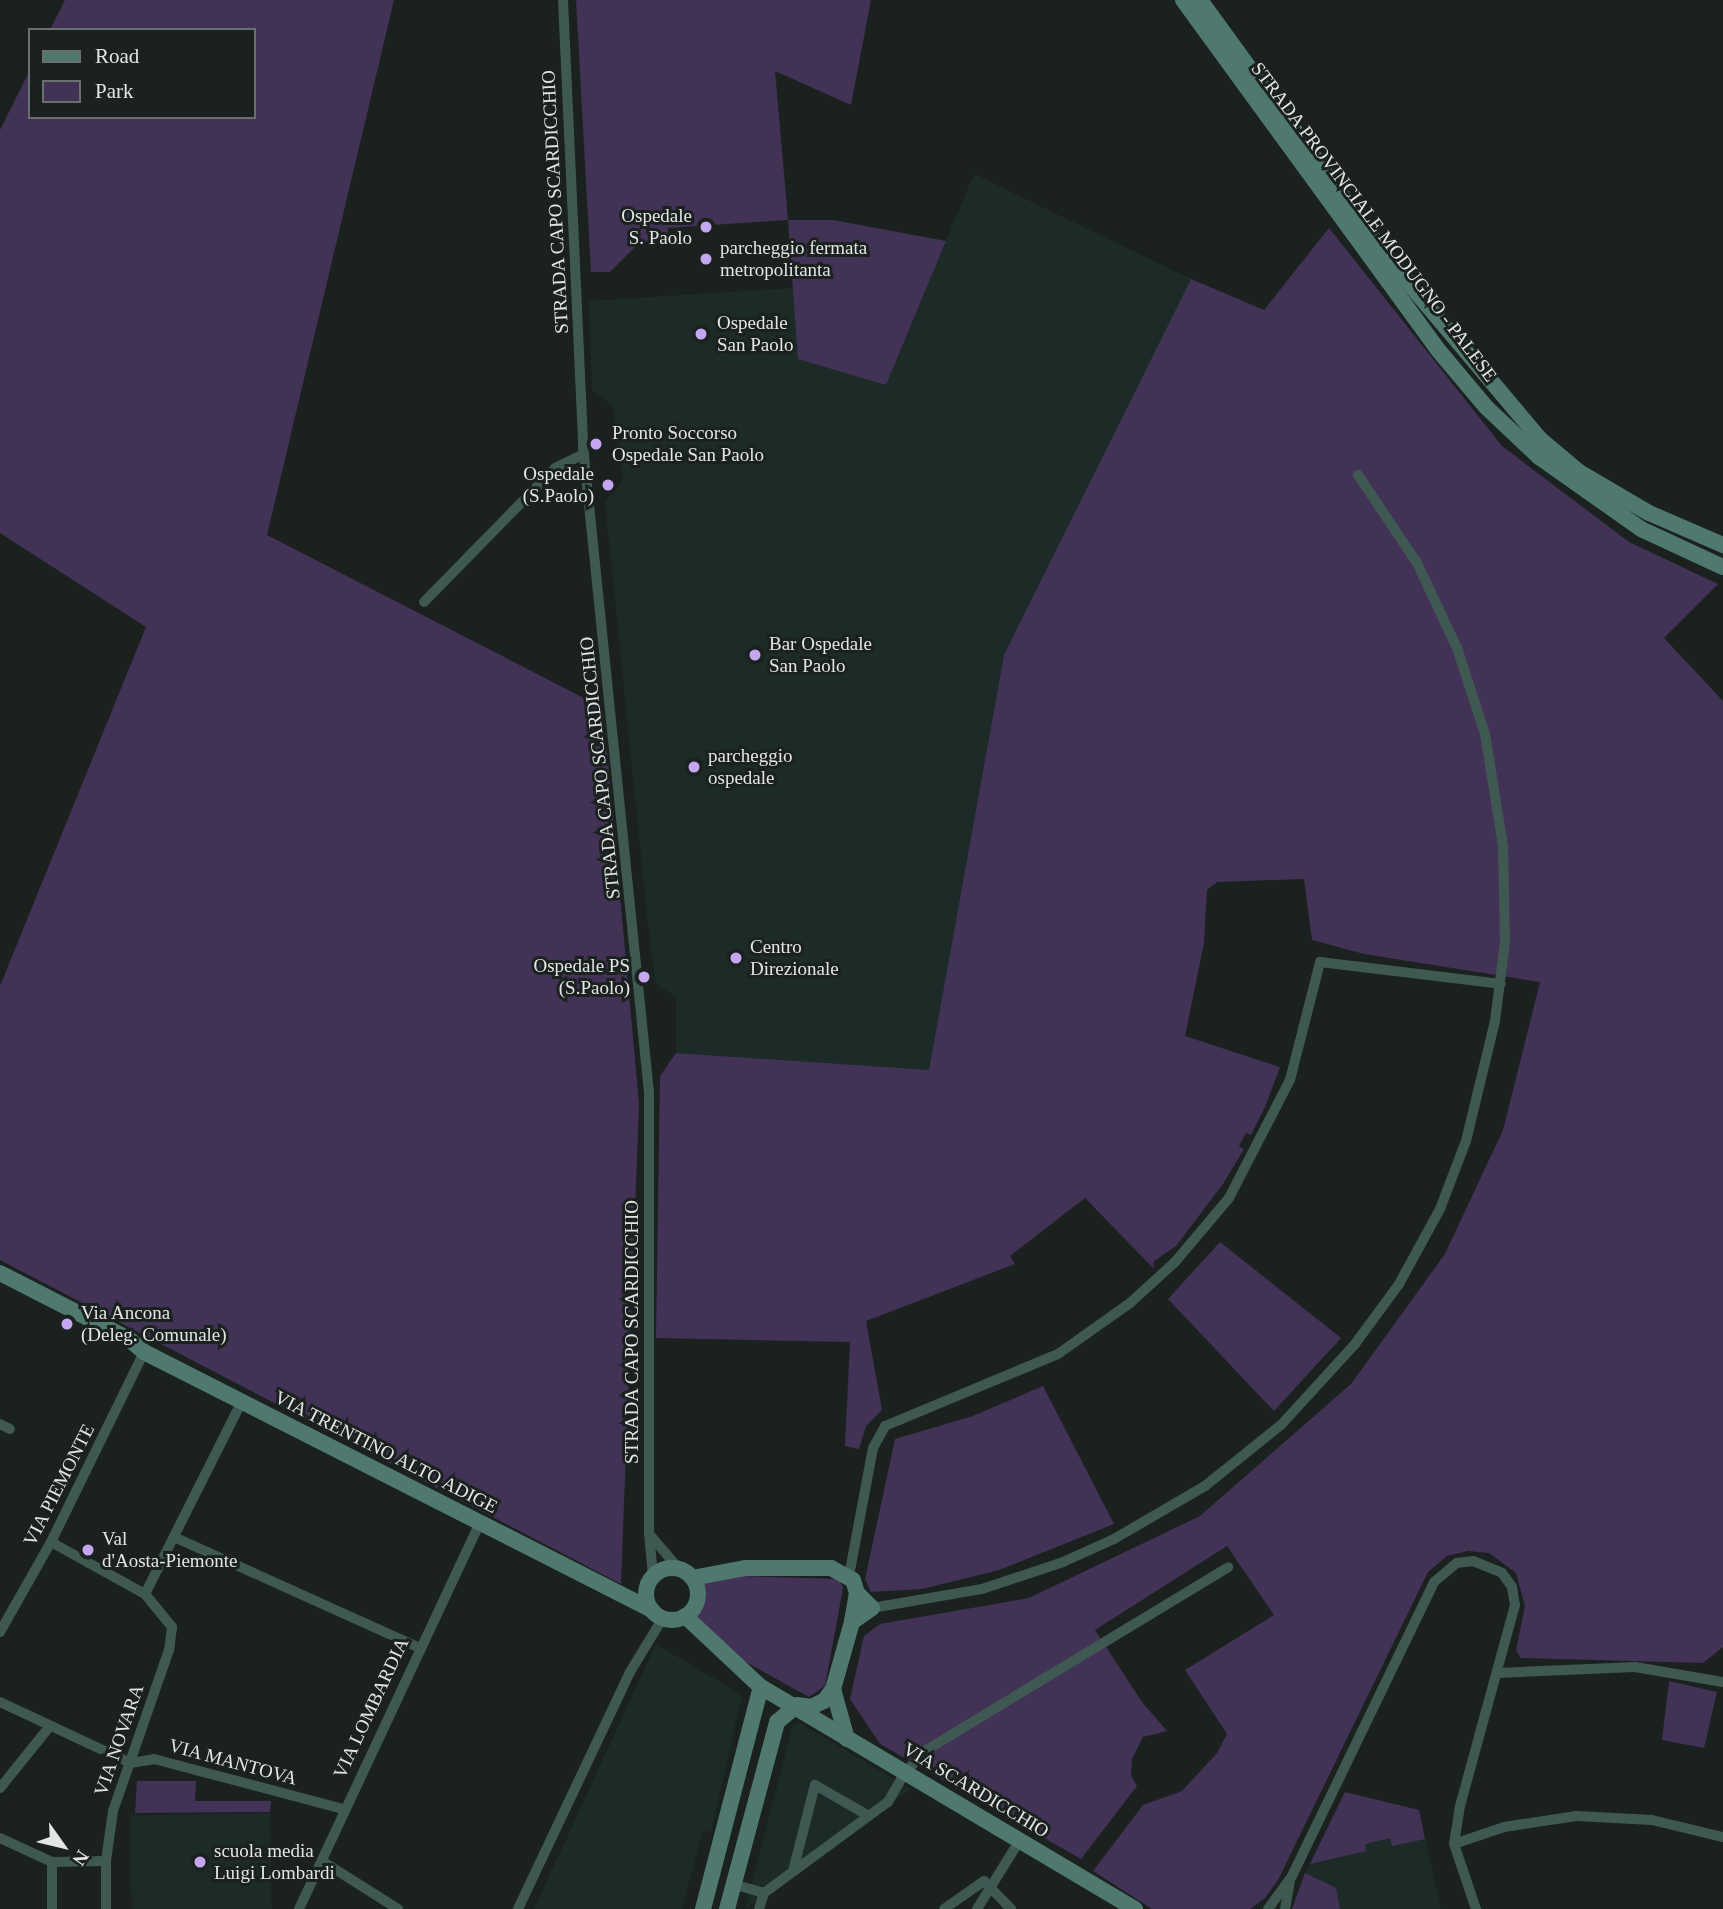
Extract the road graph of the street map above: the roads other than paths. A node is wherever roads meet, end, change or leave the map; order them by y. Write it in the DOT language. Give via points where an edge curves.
graph roads {
  1 [pos="563,0"];
  2 [pos="1183,0"];
  3 [pos="1200,0"];
  4 [pos="584,454"];
  5 [pos="1358,474"];
  6 [pos="1723,545"];
  7 [pos="1723,567"];
  8 [pos="424,602"];
  9 [pos="1501,984"];
  10 [pos="0,1273"];
  11 [pos="0,1285"];
  12 [pos="144,1352"];
  13 [pos="242,1401"];
  14 [pos="480,1523"];
  15 [pos="649,1533"];
  16 [pos="174,1537"];
  17 [pos="51,1542"];
  18 [pos="1228,1567"];
  19 [pos="686,1574"];
  20 [pos="849,1576"];
  21 [pos="650,1583"];
  22 [pos="608,1591"];
  23 [pos="857,1593"];
  24 [pos="145,1594"];
  25 [pos="872,1608"];
  26 [pos="657,1614"];
  27 [pos="685,1616"];
  28 [pos="852,1622"];
  29 [pos="0,1632"];
  30 [pos="418,1647"];
  31 [pos="1723,1670"];
  32 [pos="1498,1673"];
  33 [pos="1718,1681"];
  34 [pos="761,1687"];
  35 [pos="833,1689"];
  36 [pos="0,1702"];
  37 [pos="796,1705"];
  38 [pos="50,1726"];
  39 [pos="847,1739"];
  40 [pos="130,1763"];
  41 [pos="905,1772"];
  42 [pos="0,1788"];
  43 [pos="343,1809"];
  44 [pos="869,1816"];
  45 [pos="1723,1837"];
  46 [pos="0,1838"];
  47 [pos="1020,1840"];
  48 [pos="1454,1844"];
  49 [pos="106,1861"];
  50 [pos="322,1861"];
  51 [pos="52,1862"];
  52 [pos="793,1871"];
  53 [pos="1292,1876"];
  54 [pos="733,1884"];
  55 [pos="992,1885"];
  56 [pos="764,1893"];
  57 [pos="52,1909"];
  58 [pos="106,1909"];
  59 [pos="299,1909"];
  60 [pos="398,1909"];
  61 [pos="518,1909"];
  62 [pos="703,1909"];
  63 [pos="727,1909"];
  64 [pos="759,1909"];
  65 [pos="944,1909"];
  66 [pos="977,1909"];
  67 [pos="1011,1909"];
  68 [pos="1135,1909"];
  69 [pos="1268,1909"];
  70 [pos="1285,1909"];
  71 [pos="1476,1909"];
  1 -- 4 [label="street, STRADA CAPO SCARDICCHIO"];
  2 -- 7 [label="street, STRADA PROVINCIALE MODUGNO - PALESE" via="1439,351 1486,407 1539,457 1641,529"];
  3 -- 6 [label="street, STRADA PROVINCIALE MODUGNO - PALESE" via="1385,255 1540,439 1580,472 1648,513"];
  4 -- 8 [label="street" via="555,468"];
  4 -- 15 [label="street, STRADA CAPO SCARDICCHIO" via="649,1092"];
  5 -- 9 [label="street" via="1417,564 1475,698 1492,769 1503,846 1506,913"];
  9 -- 20 [label="street" via="1320,962 1290,1080 1229,1198 1175,1262 1130,1304 1058,1354 885,1426 873,1448"];
  9 -- 25 [label="street" via="1466,1141 1440,1209 1399,1283 1355,1344 1281,1425 1205,1486 1073,1557 982,1589"];
  10 -- 12 [label="street" via="129,1339"];
  11 -- 12 [label="street" via="123,1348"];
  12 -- 13 [label="street, VIA TRENTINO ALTO ADIGE"];
  12 -- 17 [label="street, VIA PIEMONTE"];
  13 -- 14 [label="street, VIA TRENTINO ALTO ADIGE"];
  13 -- 16 [label="street"];
  14 -- 22 [label="street, VIA TRENTINO ALTO ADIGE"];
  14 -- 30 [label="street, VIA LOMBARDIA"];
  15 -- 19 [label="street"];
  15 -- 21 [label="street, STRADA CAPO SCARDICCHIO"];
  16 -- 24 [label="street"];
  16 -- 30 [label="street"];
  17 -- 24 [label="street, VIA NOVARA"];
  17 -- 29 [label="street, VIA PIEMONTE"];
  18 -- 41 [label="street" via="928,1749"];
  19 -- 20 [label="street" via="746,1567 831,1568"];
  19 -- 21 [label="street" via="665,1569"];
  19 -- 27 [label="street" via="697,1599"];
  20 -- 23 [label="street"];
  21 -- 22 [label="street"];
  21 -- 26 [label="street"];
  22 -- 26 [label="street, VIA TRENTINO ALTO ADIGE"];
  23 -- 25 [label="street"];
  23 -- 28 [label="street"];
  24 -- 40 [label="street, VIA NOVARA" via="172,1627 169,1650"];
  25 -- 28 [label="street"];
  26 -- 27 [label="street"];
  26 -- 61 [label="street"];
  27 -- 34 [label="street"];
  28 -- 35 [label="street"];
  30 -- 43 [label="street, VIA LOMBARDIA"];
  31 -- 33 [label="street"];
  32 -- 33 [label="street" via="1635,1667"];
  32 -- 48 [label="street" via="1460,1806"];
  32 -- 53 [label="street" via="1515,1605 1512,1587 1489,1565 1457,1563 1434,1582"];
  34 -- 37 [label="street"];
  34 -- 62 [label="street"];
  35 -- 37 [label="street" via="824,1701 811,1707"];
  35 -- 39 [label="street"];
  36 -- 38 [label="street, VIA MANTOVA"];
  37 -- 39 [label="street, VIA SCARDICCHIO"];
  37 -- 54 [label="street" via="777,1722"];
  38 -- 40 [label="street, VIA MANTOVA"];
  38 -- 42 [label="street"];
  39 -- 41 [label="street, VIA SCARDICCHIO"];
  40 -- 43 [label="street, VIA MANTOVA" via="154,1759"];
  40 -- 49 [label="street, VIA NOVARA" via="113,1811"];
  41 -- 44 [label="street" via="888,1802"];
  41 -- 47 [label="street, VIA SCARDICCHIO"];
  43 -- 50 [label="street, VIA LOMBARDIA"];
  44 -- 52 [label="street"];
  44 -- 52 [label="street" via="815,1785"];
  45 -- 48 [label="street" via="1652,1820 1576,1816 1504,1827"];
  46 -- 51 [label="street"];
  47 -- 55 [label="street"];
  47 -- 68 [label="street, VIA SCARDICCHIO"];
  48 -- 71 [label="street"];
  49 -- 51 [label="street"];
  49 -- 58 [label="street, VIA NOVARA"];
  50 -- 59 [label="street, VIA LOMBARDIA"];
  50 -- 60 [label="street"];
  51 -- 57 [label="street"];
  52 -- 56 [label="street"];
  53 -- 69 [label="street"];
  53 -- 70 [label="street"];
  54 -- 56 [label="street"];
  54 -- 63 [label="street"];
  55 -- 65 [label="street" via="984,1881"];
  55 -- 66 [label="street"];
  55 -- 67 [label="street"];
  56 -- 64 [label="street"];
}
